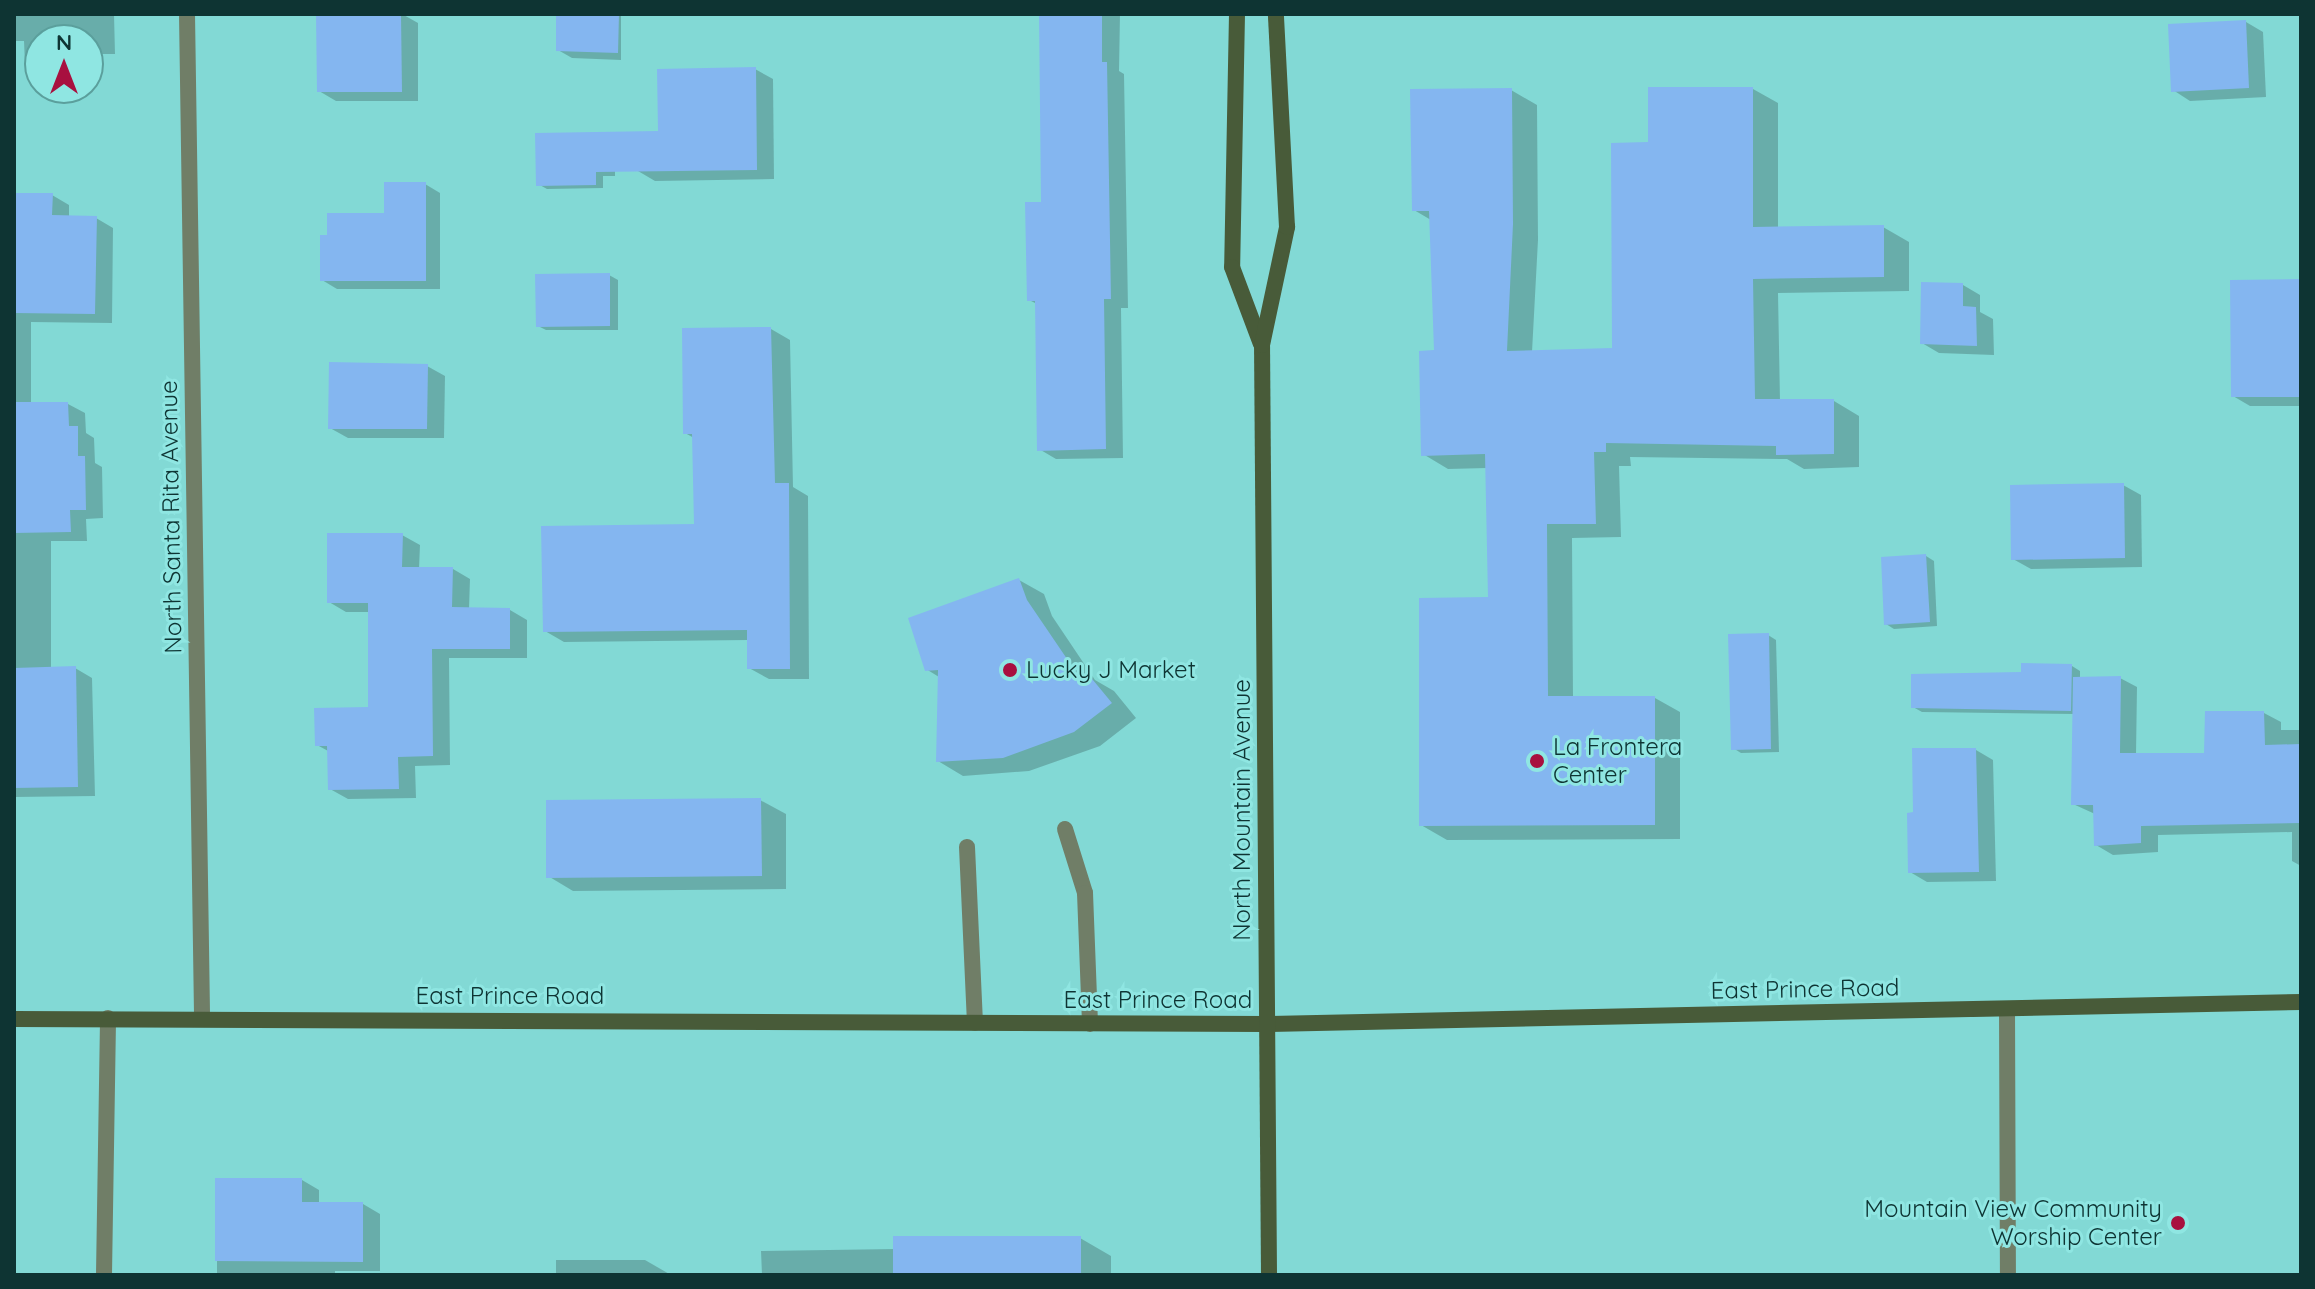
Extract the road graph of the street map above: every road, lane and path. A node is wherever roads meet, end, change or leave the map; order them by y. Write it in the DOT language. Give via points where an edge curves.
graph roads {
  1 [pos="187,14"];
  2 [pos="1237,14"];
  3 [pos="1276,14"];
  4 [pos="1262,345"];
  5 [pos="1065,829"];
  6 [pos="967,847"];
  7 [pos="2301,1002"];
  8 [pos="2007,1009"];
  9 [pos="108,1018"];
  10 [pos="14,1019"];
  11 [pos="202,1019"];
  12 [pos="975,1023"];
  13 [pos="1090,1024"];
  14 [pos="1267,1024"];
  15 [pos="104,1275"];
  16 [pos="1269,1275"];
  17 [pos="2008,1275"];
  1 -- 11 [label="street, North Santa Rita Avenue"];
  2 -- 4 [label="main road, North Mountain Avenue" via="1232,267"];
  3 -- 4 [label="main road, North Mountain Avenue" via="1287,227"];
  4 -- 14 [label="main road, North Mountain Avenue"];
  5 -- 13 [label="street" via="1085,893"];
  6 -- 12 [label="street"];
  7 -- 8 [label="main road, East Prince Road"];
  8 -- 14 [label="main road, East Prince Road"];
  8 -- 17 [label="street"];
  9 -- 10 [label="main road, East Prince Road"];
  9 -- 11 [label="main road, East Prince Road"];
  9 -- 15 [label="street"];
  11 -- 12 [label="main road, East Prince Road"];
  12 -- 13 [label="main road, East Prince Road"];
  13 -- 14 [label="main road, East Prince Road"];
  14 -- 16 [label="main road, North Mountain Avenue"];
}
